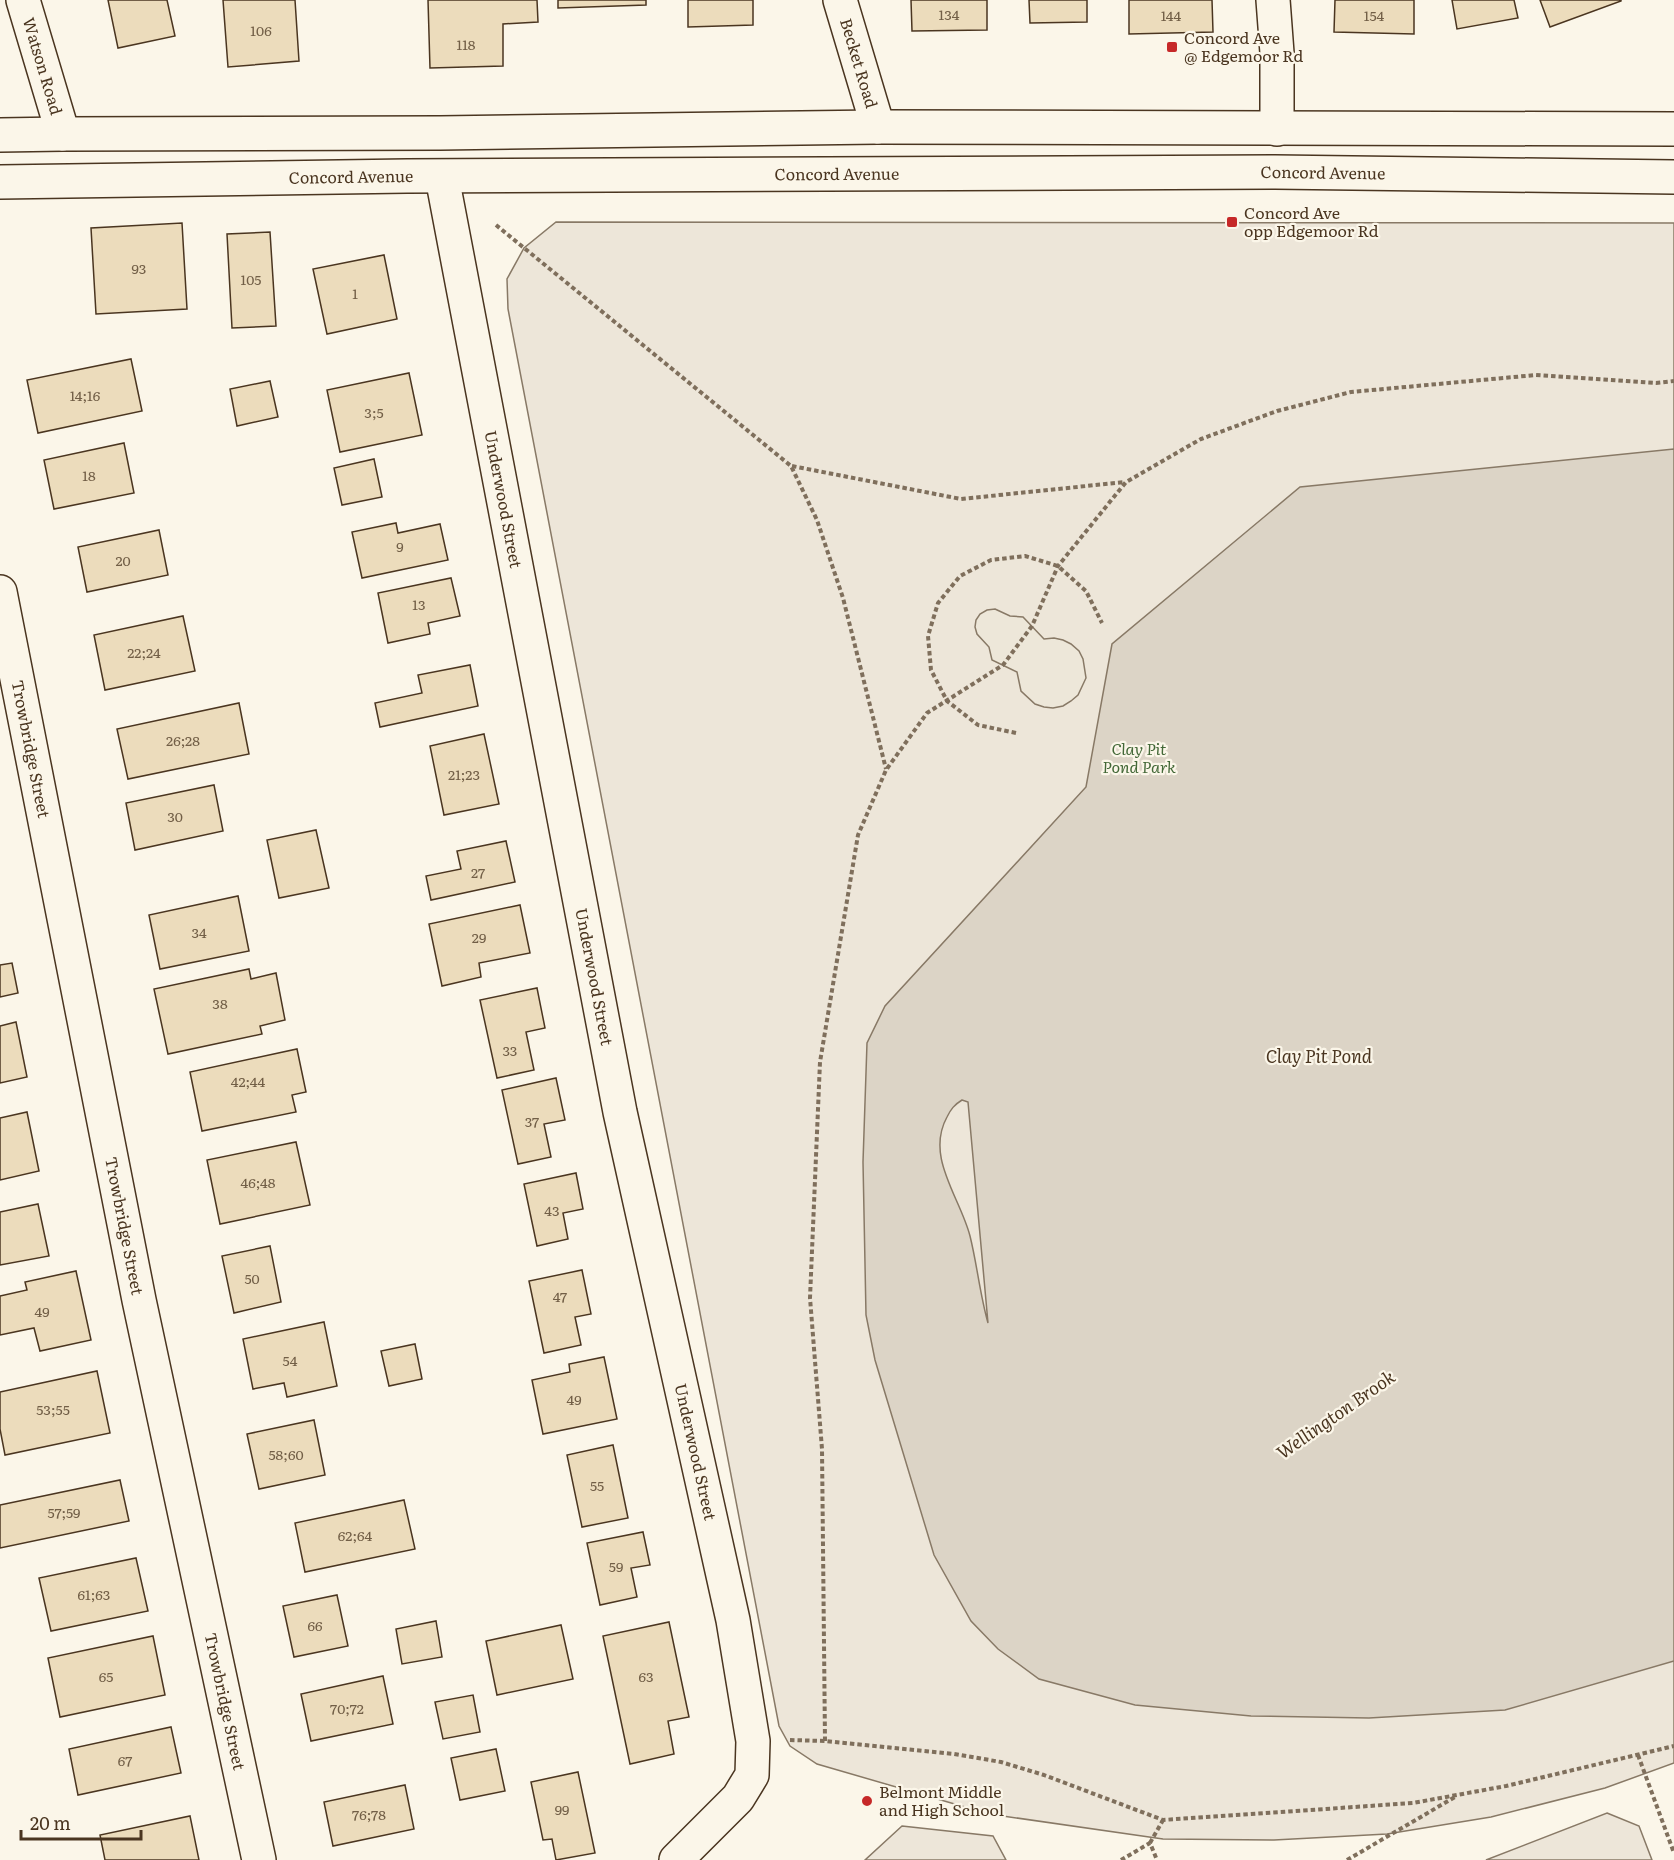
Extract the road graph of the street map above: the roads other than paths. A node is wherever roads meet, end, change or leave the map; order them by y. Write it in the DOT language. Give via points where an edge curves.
graph roads {
  1 [pos="23,0"];
  2 [pos="840,0"];
  3 [pos="1273,0"];
  4 [pos="878,127"];
  5 [pos="1277,129"];
  6 [pos="1674,129"];
  7 [pos="440,133"];
  8 [pos="63,134"];
  9 [pos="0,135"];
  10 [pos="1275,172"];
  11 [pos="893,174"];
  12 [pos="442,177"];
  13 [pos="1674,177"];
  14 [pos="77,179"];
  15 [pos="0,182"];
  16 [pos="0,592"];
  17 [pos="259,1860"];
  18 [pos="676,1860"];
  1 -- 8 [label="main road, Watson Road"];
  2 -- 4 [label="main road, Becket Road"];
  3 -- 5 [label="main road"];
  4 -- 5 [label="main road"];
  4 -- 7 [label="main road"];
  4 -- 11 [label="main road, Becket Road"];
  5 -- 6 [label="main road"];
  5 -- 10 [label="main road"];
  7 -- 8 [label="main road"];
  7 -- 12 [label="main road, Underwood Street"];
  8 -- 9 [label="main road"];
  8 -- 14 [label="main road, Watson Road"];
  10 -- 11 [label="main road, Concord Avenue"];
  10 -- 13 [label="main road, Concord Avenue"];
  11 -- 12 [label="main road, Concord Avenue"];
  12 -- 14 [label="main road, Concord Avenue"];
  12 -- 18 [label="main road, Underwood Street" via="620,1112 733,1620 753,1741 752,1775 738,1798"];
  14 -- 15 [label="main road, Concord Avenue"];
  16 -- 17 [label="main road, Trowbridge Street" via="137,1289"];
}
